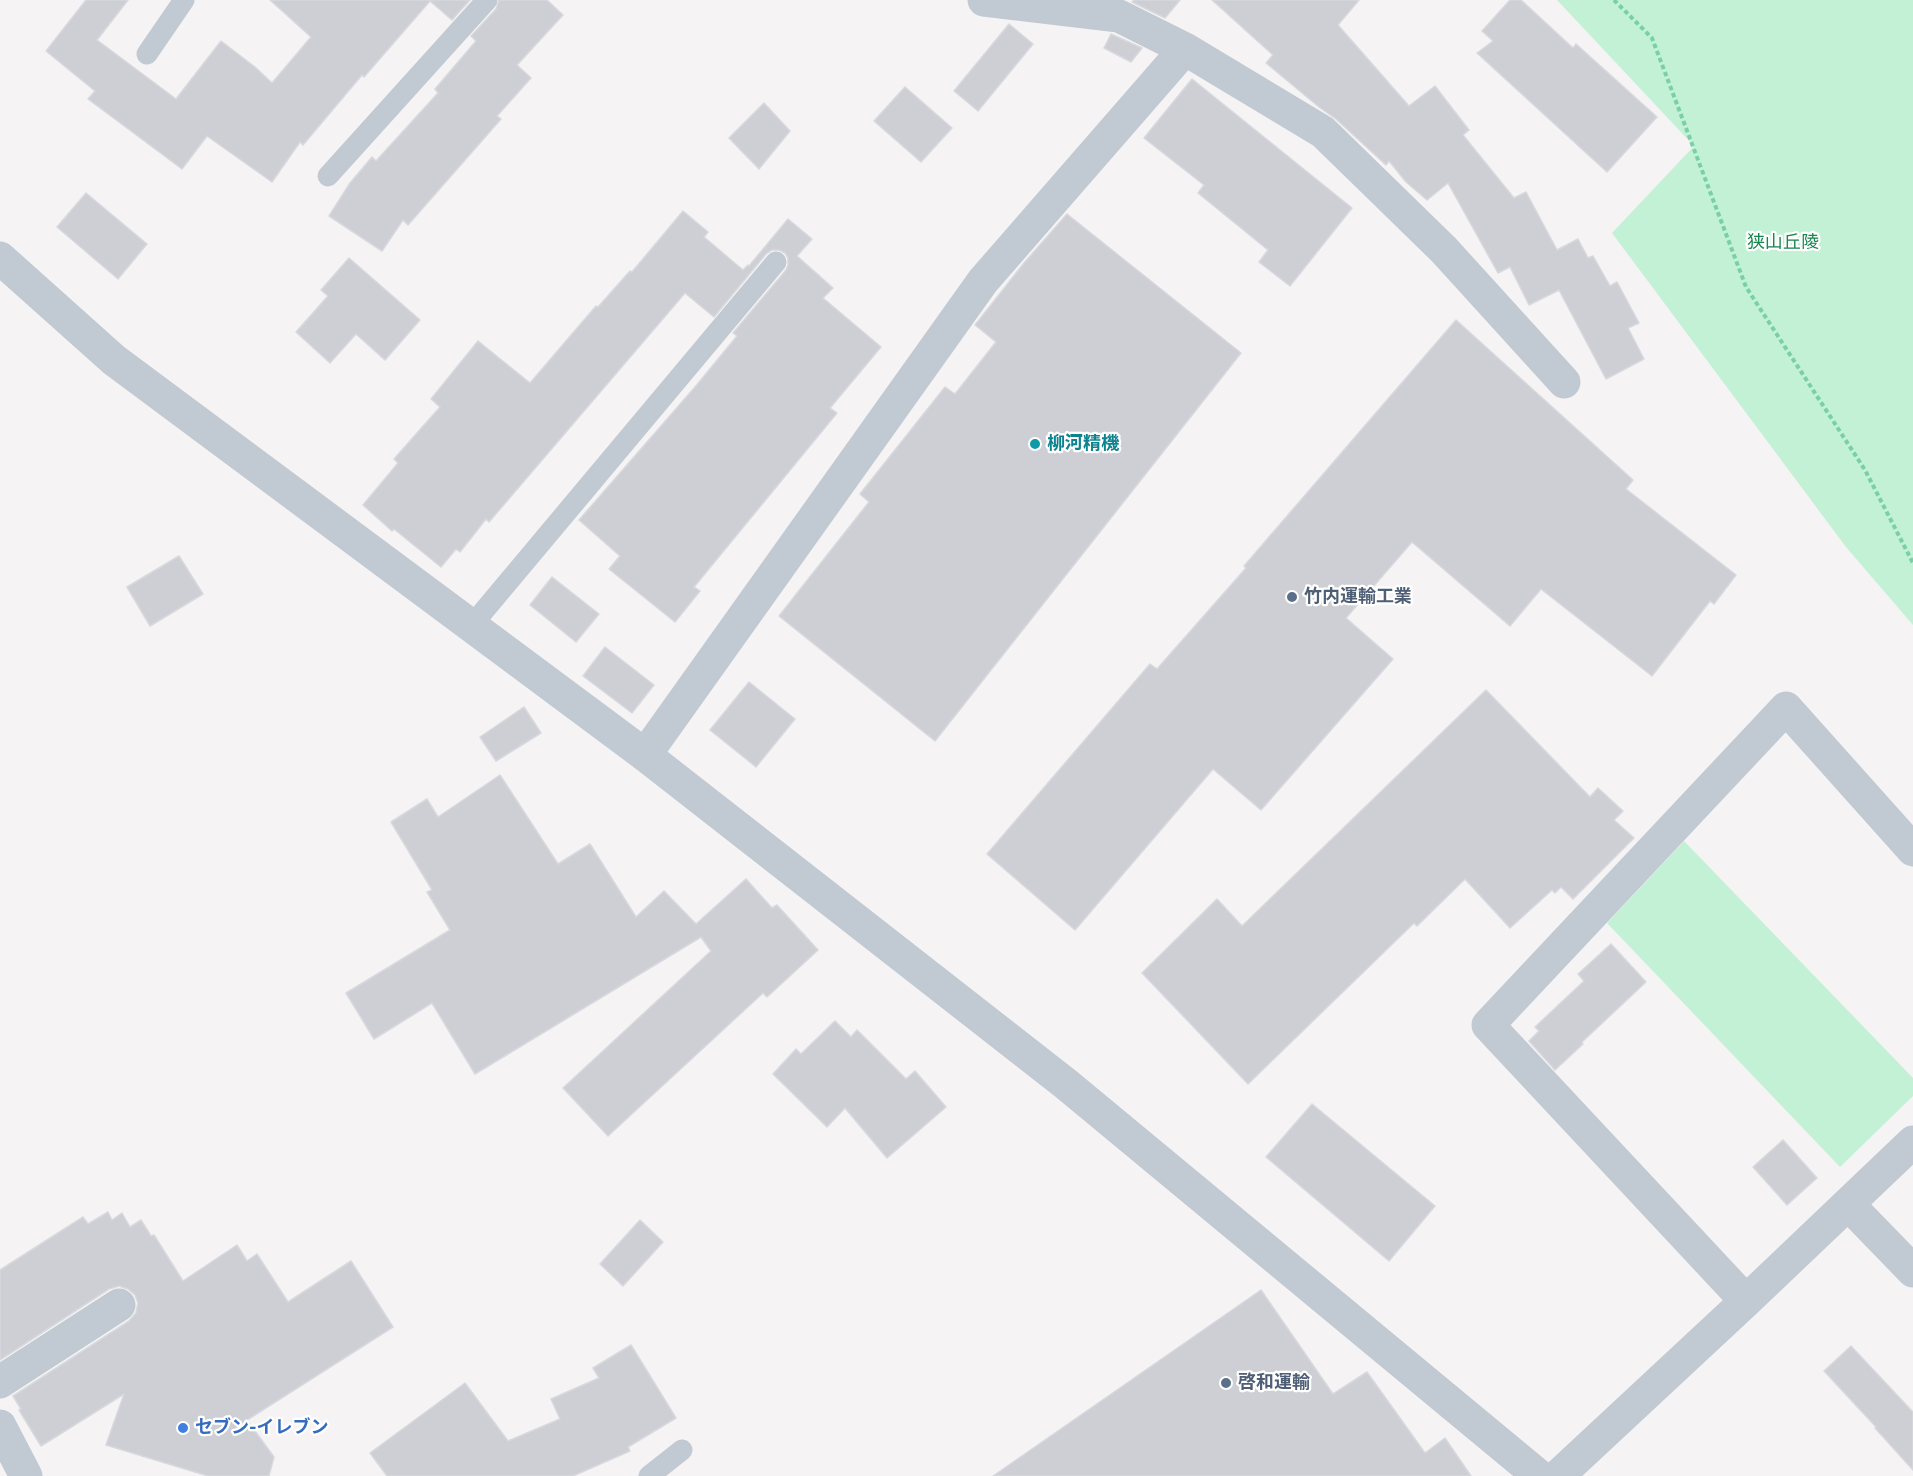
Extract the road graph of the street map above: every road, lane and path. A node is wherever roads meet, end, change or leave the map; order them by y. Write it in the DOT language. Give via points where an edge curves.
graph roads {
  1 [pos="184,0"];
  2 [pos="487,0"];
  3 [pos="984,0"];
  4 [pos="1614,0"];
  5 [pos="1185,49"];
  6 [pos="147,54"];
  7 [pos="328,176"];
  8 [pos="0,258"];
  9 [pos="776,262"];
  10 [pos="1564,382"];
  11 [pos="1913,562"];
  12 [pos="472,625"];
  13 [pos="645,755"];
  14 [pos="1913,850"];
  15 [pos="1913,1142"];
  16 [pos="1848,1204"];
  17 [pos="1913,1271"];
  18 [pos="1746,1301"];
  19 [pos="119,1305"];
  20 [pos="0,1382"];
  21 [pos="0,1426"];
  22 [pos="682,1450"];
  23 [pos="26,1476"];
  24 [pos="649,1476"];
  25 [pos="1539,1476"];
  26 [pos="1558,1476"];
  1 -- 6 [label="lane"];
  2 -- 7 [label="lane"];
  3 -- 5 [label="street" via="1119,16"];
  4 -- 11 [label="path" via="1652,38 1746,287 1865,470"];
  5 -- 10 [label="street" via="1323,132 1444,250"];
  5 -- 13 [label="street" via="982,281"];
  8 -- 12 [label="street" via="114,360"];
  9 -- 12 [label="lane"];
  12 -- 13 [label="street"];
  13 -- 25 [label="street" via="1066,1084"];
  14 -- 18 [label="street" via="1786,708 1488,1025"];
  15 -- 16 [label="street"];
  16 -- 17 [label="street"];
  16 -- 18 [label="street"];
  18 -- 26 [label="street"];
  19 -- 20 [label="street"];
  21 -- 23 [label="street"];
  22 -- 24 [label="lane"];
}
